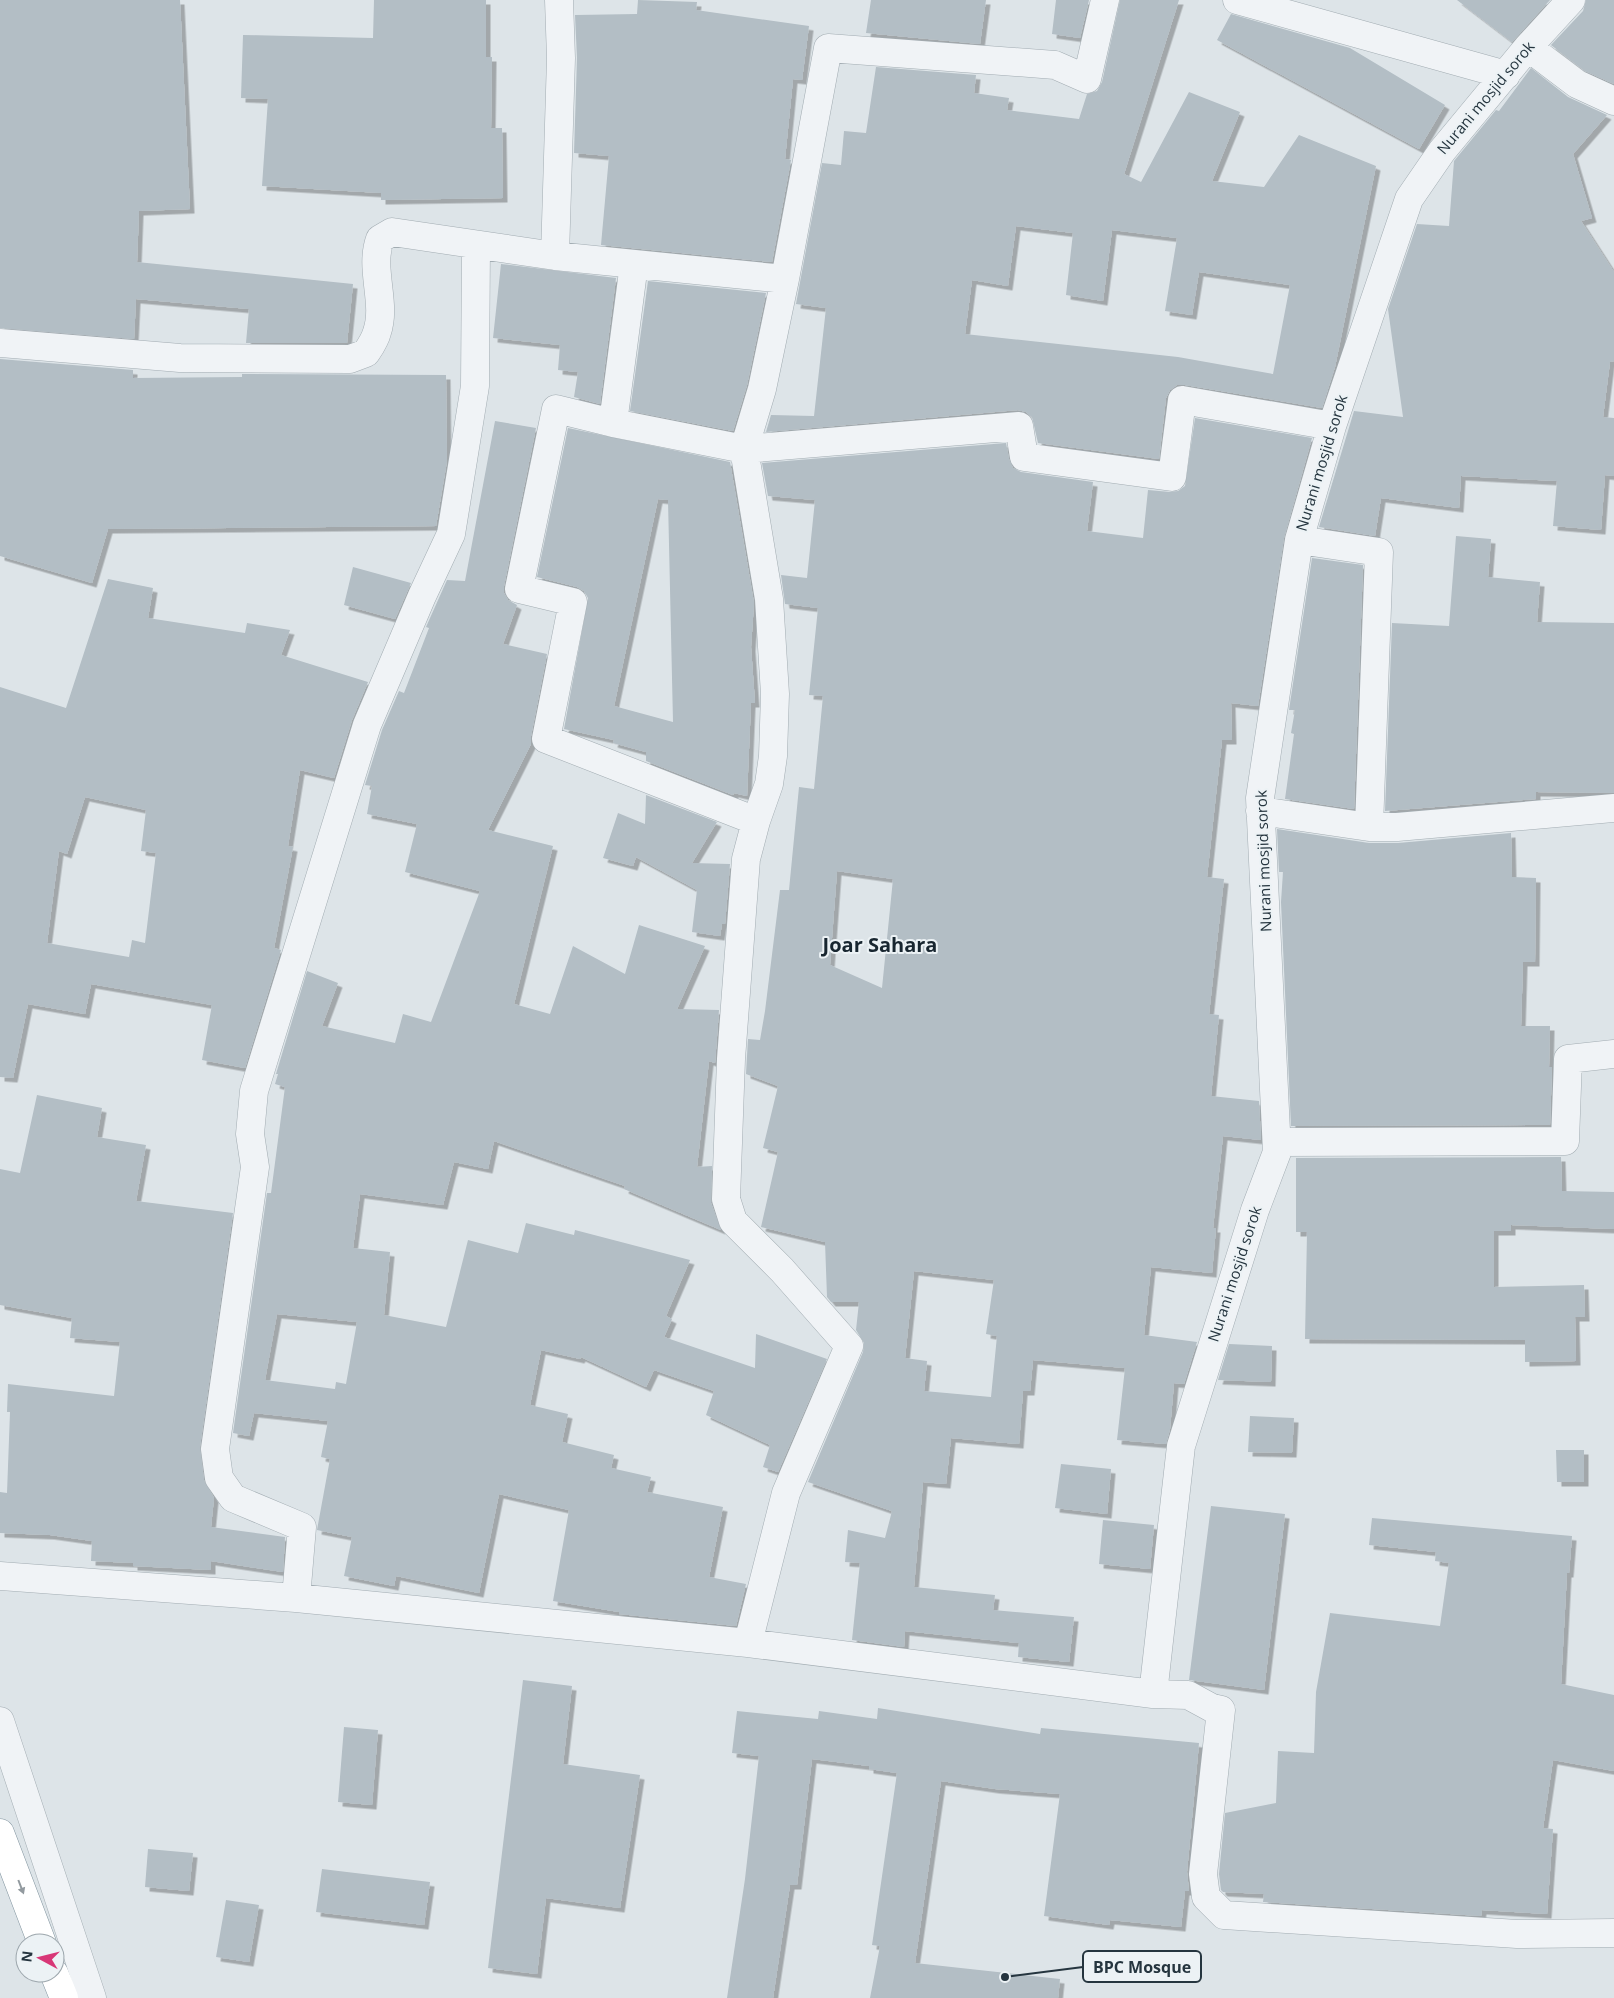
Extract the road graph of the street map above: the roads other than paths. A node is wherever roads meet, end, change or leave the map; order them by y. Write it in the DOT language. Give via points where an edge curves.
graph roads {
  1 [pos="559,0"];
  2 [pos="1105,0"];
  3 [pos="1237,0"];
  4 [pos="1572,0"];
  5 [pos="1528,47"];
  6 [pos="1506,75"];
  7 [pos="1614,101"];
  8 [pos="476,245"];
  9 [pos="555,256"];
  10 [pos="634,264"];
  11 [pos="785,279"];
  12 [pos="0,343"];
  13 [pos="613,423"];
  14 [pos="1332,426"];
  15 [pos="744,449"];
  16 [pos="1299,540"];
  17 [pos="1614,808"];
  18 [pos="1260,811"];
  19 [pos="756,821"];
  20 [pos="1369,827"];
  21 [pos="1614,1054"];
  22 [pos="1277,1142"];
  23 [pos="0,1576"];
  24 [pos="296,1598"];
  25 [pos="748,1643"];
  26 [pos="1153,1694"];
  27 [pos="0,1721"];
  28 [pos="2,1837"];
  29 [pos="38,1933"];
  30 [pos="1614,1933"];
  31 [pos="58,1983"];
  32 [pos="64,1998"];
  33 [pos="92,1998"];
  1 -- 9 [label="street" via="561,58"];
  2 -- 11 [label="street" via="1087,78 1055,65 828,48"];
  3 -- 6 [label="street"];
  4 -- 5 [label="street, Nurani mosjid sorok"];
  5 -- 6 [label="street, Nurani mosjid sorok"];
  5 -- 7 [label="street" via="1577,84"];
  6 -- 14 [label="street, Nurani mosjid sorok" via="1442,150 1409,199"];
  8 -- 9 [label="street"];
  8 -- 12 [label="street" via="392,232 380,239 375,252 380,320 377,333 366,353 350,359 180,358"];
  8 -- 24 [label="street" via="475,386 451,534 367,725 254,1090 250,1134 255,1167 215,1449 219,1478 233,1498 302,1527"];
  9 -- 10 [label="street"];
  10 -- 11 [label="street"];
  10 -- 13 [label="street"];
  11 -- 15 [label="street" via="762,389"];
  13 -- 15 [label="street"];
  13 -- 19 [label="street" via="556,409 519,589 573,602 546,739"];
  14 -- 15 [label="street" via="1182,400 1172,476 1024,457 1019,426"];
  14 -- 16 [label="street, Nurani mosjid sorok"];
  15 -- 19 [label="street" via="769,599 775,694 769,784"];
  16 -- 18 [label="street, Nurani mosjid sorok"];
  16 -- 20 [label="street" via="1379,552"];
  17 -- 20 [label="street" via="1397,828"];
  18 -- 20 [label="street"];
  18 -- 22 [label="street, Nurani mosjid sorok"];
  19 -- 25 [label="street" via="746,859 730,1058 726,1199 732,1221 782,1270 849,1346 786,1493"];
  21 -- 22 [label="street" via="1568,1059 1565,1141"];
  22 -- 26 [label="street, Nurani mosjid sorok" via="1277,1152 1255,1210 1181,1446"];
  23 -- 24 [label="street"];
  24 -- 25 [label="street"];
  25 -- 26 [label="street"];
  26 -- 30 [label="street" via="1188,1695 1221,1710 1203,1874 1206,1897 1224,1915 1517,1934"];
  27 -- 33 [label="street"];
  28 -- 29 [label="highway, one-way"];
  31 -- 32 [label="highway"];
}
